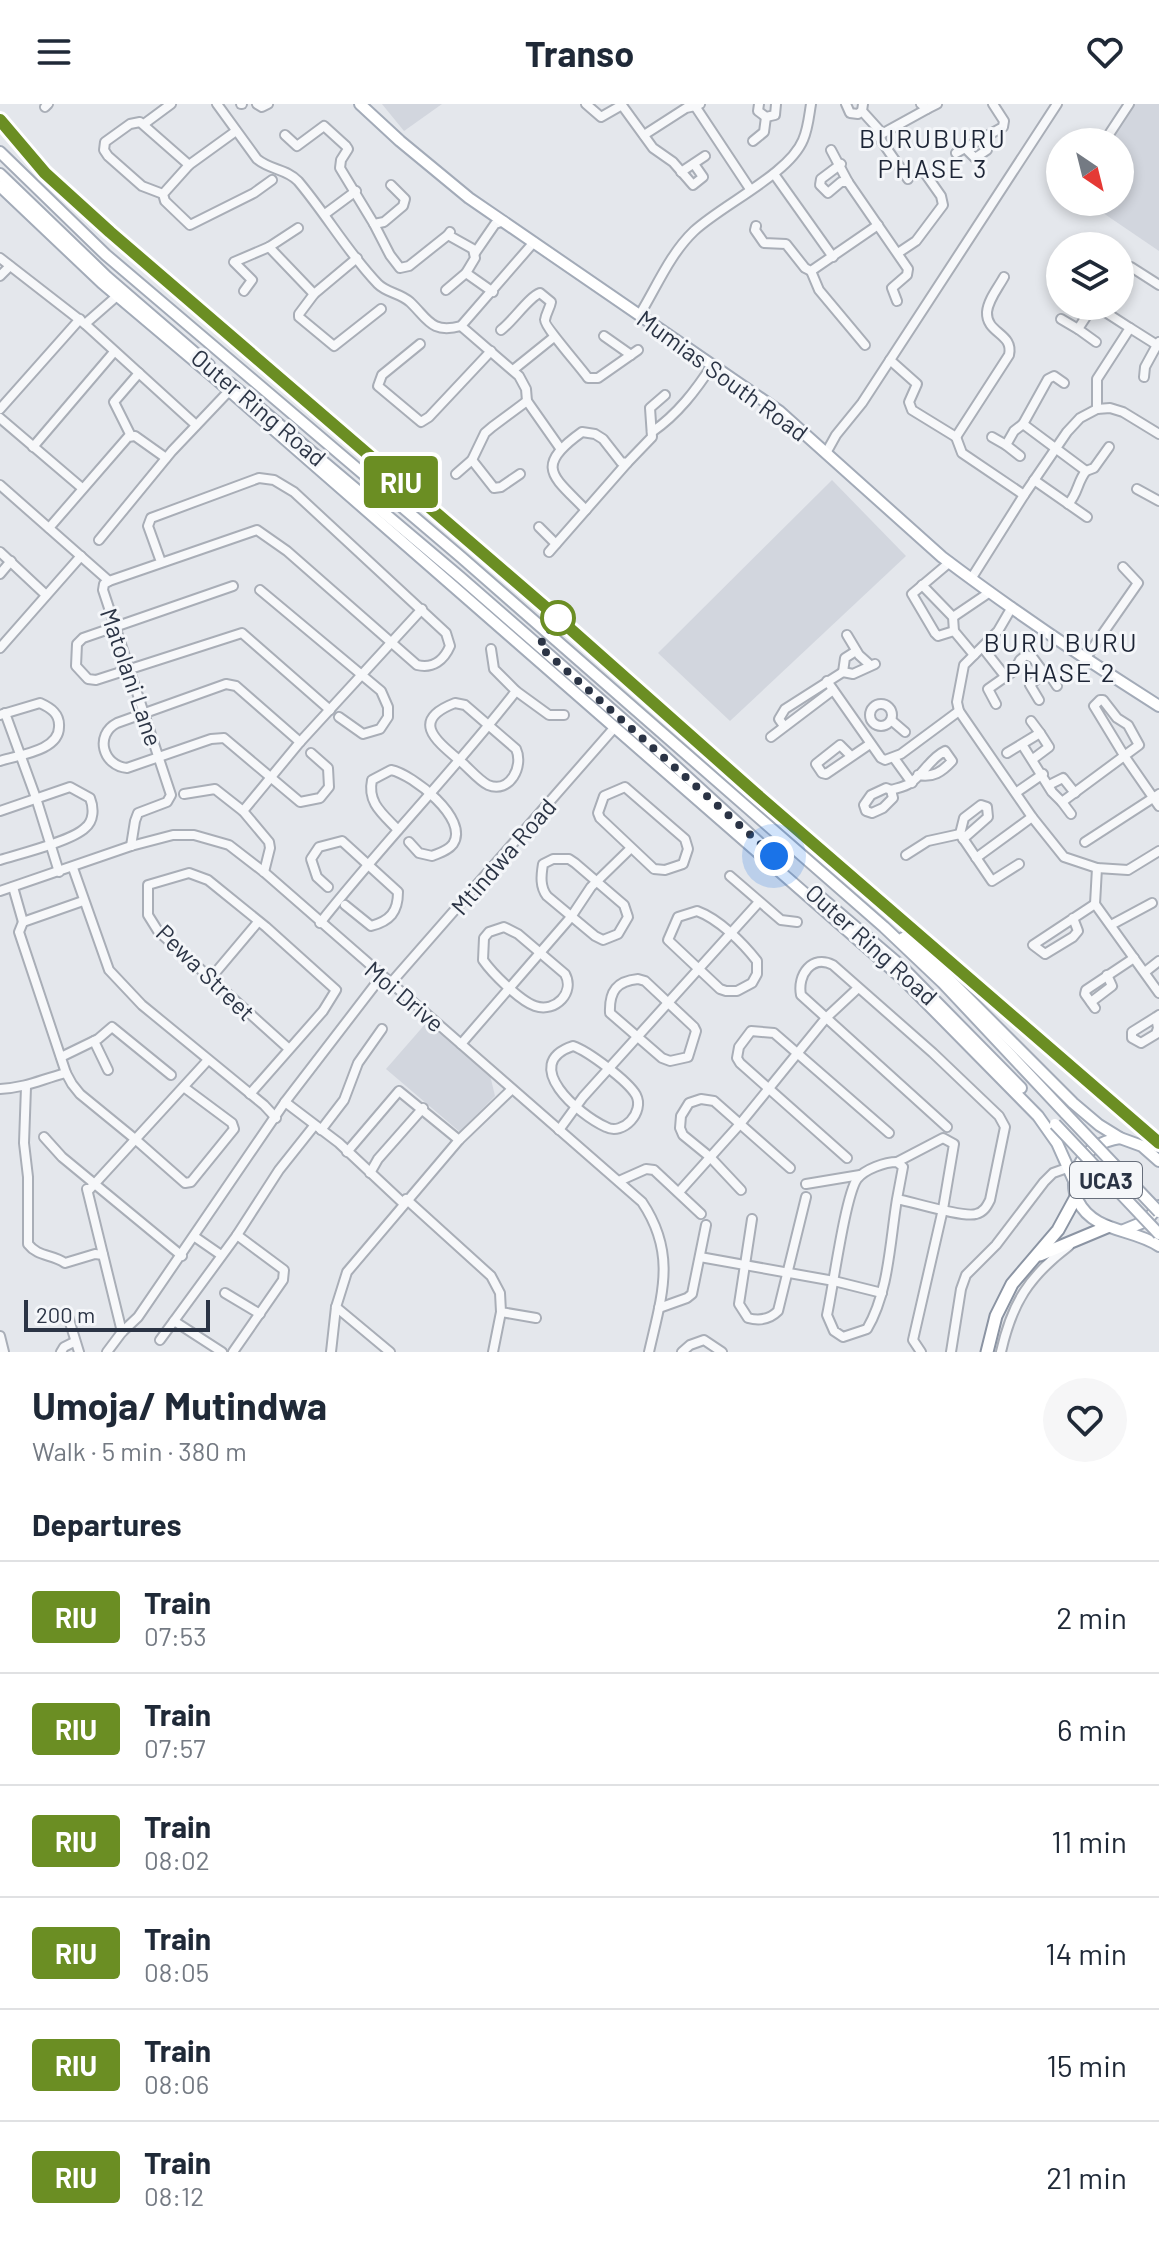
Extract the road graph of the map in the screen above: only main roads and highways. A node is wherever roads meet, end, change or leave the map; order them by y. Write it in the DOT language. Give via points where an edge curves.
graph roads {
  1 [pos="360,104"];
  2 [pos="0,144"];
  3 [pos="0,152"];
  4 [pos="0,174"];
  5 [pos="0,186"];
  6 [pos="43,196"];
  7 [pos="240,401"];
  8 [pos="256,406"];
  9 [pos="1159,706"];
  10 [pos="884,927"];
  11 [pos="864,933"];
  12 [pos="870,949"];
  13 [pos="1120,1138"];
  14 [pos="1159,1161"];
  15 [pos="1074,1181"];
  16 [pos="1076,1197"];
  17 [pos="1159,1209"];
  18 [pos="1107,1227"];
  19 [pos="1122,1231"];
  20 [pos="1159,1234"];
  21 [pos="1159,1246"];
  22 [pos="1033,1259"];
  23 [pos="987,1352"];
  1 -- 9 [label="main road, Mumias South Road" via="454,187 779,411 971,579"];
  2 -- 6 [label="main road"];
  3 -- 6 [label="main road, Outer Ring Road / UCA3"];
  4 -- 8 [label="main road, Outer Ring Road / UCA3" via="107,277"];
  5 -- 7 [label="main road, Outer Ring Road / UCA3"];
  6 -- 10 [label="main road, Outer Ring Road / UCA3"];
  7 -- 8 [label="main road"];
  7 -- 12 [label="main road, UCA3"];
  8 -- 11 [label="main road, Outer Ring Road / UCA3" via="460,577"];
  10 -- 13 [label="main road, Outer Ring Road / UCA3" via="923,953 1063,1094"];
  10 -- 17 [label="main road, Outer Ring Road / UCA3, bridge"];
  11 -- 12 [label="main road"];
  11 -- 20 [label="main road, Outer Ring Road / UCA3, bridge" via="970,1034"];
  12 -- 15 [label="main road, UCA3" via="1038,1116"];
  13 -- 14 [label="main road, Outer Ring Road" via="1142,1146"];
  13 -- 15 [label="main road" via="1106,1140 1084,1156"];
  15 -- 16 [label="main road"];
  16 -- 18 [label="main road" via="1090,1218"];
  16 -- 22 [label="highway" via="1058,1230"];
  17 -- 19 [label="main road, Outer Ring Road"];
  18 -- 19 [label="main road"];
  18 -- 22 [label="highway"];
  19 -- 21 [label="main road, UCA3"];
  22 -- 23 [label="highway" via="1001,1304"];
}
